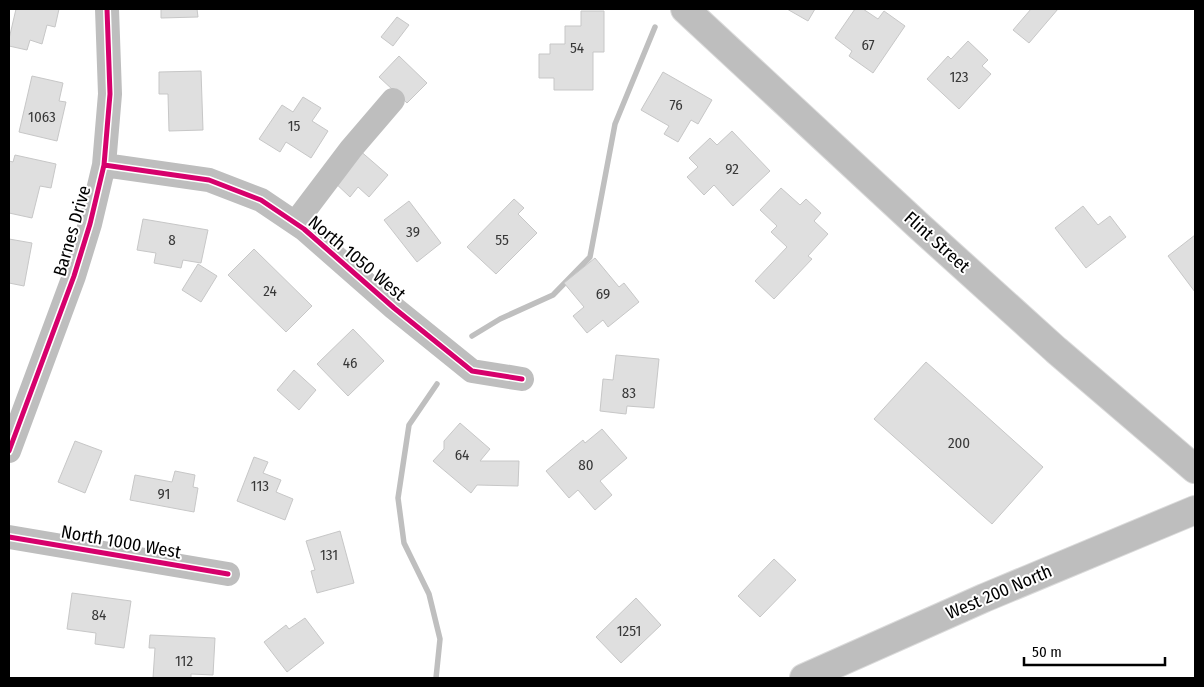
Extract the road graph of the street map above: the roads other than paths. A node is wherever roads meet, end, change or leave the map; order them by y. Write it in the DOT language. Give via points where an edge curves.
graph roads {
  1 [pos="107,9"];
  2 [pos="690,11"];
  3 [pos="393,100"];
  4 [pos="104,165"];
  5 [pos="295,223"];
  6 [pos="522,379"];
  7 [pos="9,451"];
  8 [pos="1195,469"];
  9 [pos="1195,510"];
  10 [pos="9,537"];
  11 [pos="228,574"];
  12 [pos="804,678"];
  1 -- 4 [label="street, Barnes Drive" via="110,94"];
  2 -- 8 [label="main road, Flint Street" via="942,247"];
  3 -- 5 [label="street"];
  4 -- 5 [label="street, North 1050 West" via="210,180 261,200"];
  4 -- 7 [label="street, Barnes Drive" via="74,276"];
  5 -- 6 [label="street, North 1050 West" via="472,371"];
  9 -- 12 [label="main road, West 200 North"];
  10 -- 11 [label="street, North 1000 West"];
}
